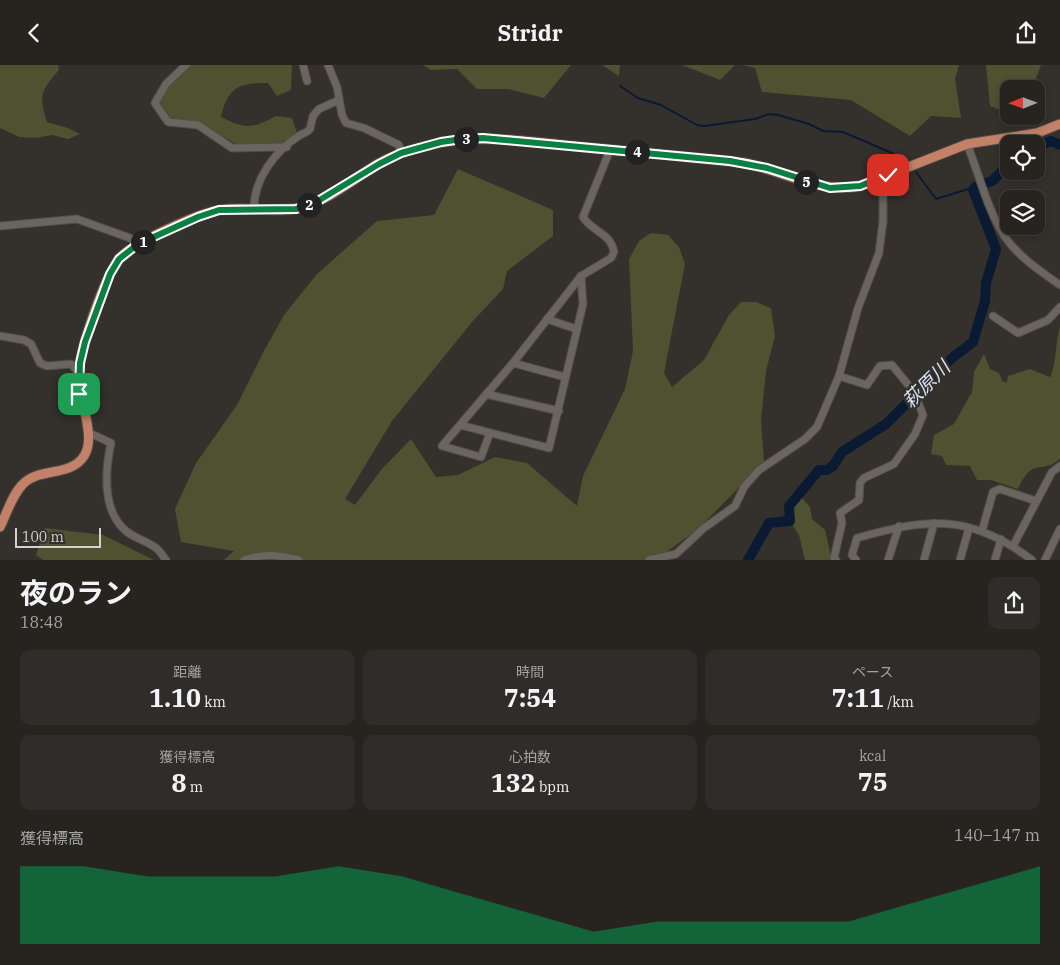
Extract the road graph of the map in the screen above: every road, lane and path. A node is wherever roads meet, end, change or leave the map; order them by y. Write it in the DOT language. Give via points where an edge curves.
graph roads {
  1 [pos="186,65"];
  2 [pos="303,65"];
  3 [pos="328,65"];
  4 [pos="307,81"];
  5 [pos="339,100"];
  6 [pos="1060,124"];
  7 [pos="967,144"];
  8 [pos="287,147"];
  9 [pos="610,150"];
  10 [pos="401,153"];
  11 [pos="888,175"];
  12 [pos="254,209"];
  13 [pos="0,226"];
  14 [pos="138,244"];
  15 [pos="581,276"];
  16 [pos="1060,285"];
  17 [pos="1060,307"];
  18 [pos="994,316"];
  19 [pos="547,319"];
  20 [pos="576,329"];
  21 [pos="0,336"];
  22 [pos="513,363"];
  23 [pos="79,373"];
  24 [pos="839,376"];
  25 [pos="565,377"];
  26 [pos="486,394"];
  27 [pos="559,411"];
  28 [pos="460,425"];
  29 [pos="490,433"];
  30 [pos="89,435"];
  31 [pos="1060,465"];
  32 [pos="1036,501"];
  33 [pos="934,523"];
  34 [pos="899,526"];
  35 [pos="0,527"];
  36 [pos="969,528"];
  37 [pos="1060,529"];
  38 [pos="982,531"];
  39 [pos="1001,539"];
  40 [pos="1013,546"];
  41 [pos="1029,559"];
  42 [pos="166,560"];
  43 [pos="244,560"];
  44 [pos="299,560"];
  45 [pos="649,560"];
  46 [pos="836,560"];
  47 [pos="856,560"];
  48 [pos="888,560"];
  49 [pos="924,560"];
  50 [pos="960,560"];
  51 [pos="995,560"];
  52 [pos="1045,560"];
  1 -- 8 [label="street" via="166,84 154,103 168,122 198,125 232,148"];
  2 -- 4 [label="street"];
  3 -- 5 [label="street"];
  5 -- 8 [label="street" via="319,109 313,116 310,129"];
  5 -- 10 [label="street" via="346,123 399,145"];
  6 -- 7 [label="main road" via="1037,133"];
  7 -- 11 [label="main road"];
  7 -- 16 [label="street" via="996,221 1006,237 1020,255"];
  8 -- 12 [label="street" via="260,179 254,196"];
  9 -- 10 [label="main road" via="483,138 441,142"];
  9 -- 11 [label="main road" via="745,163 830,188 860,186"];
  9 -- 15 [label="street" via="583,217 586,223 603,233 613,245 614,252 611,258"];
  10 -- 12 [label="main road" via="313,204 296,209"];
  11 -- 24 [label="street" via="879,253 858,308"];
  12 -- 14 [label="main road" via="219,210"];
  13 -- 14 [label="street" via="78,219 130,237"];
  14 -- 23 [label="main road" via="122,255 110,274 85,342"];
  15 -- 19 [label="street"];
  15 -- 20 [label="street" via="582,304"];
  17 -- 18 [label="street" via="1048,320 1018,333"];
  19 -- 20 [label="street"];
  19 -- 22 [label="street"];
  20 -- 25 [label="street"];
  21 -- 23 [label="street" via="31,344 40,363 47,366 71,364"];
  22 -- 25 [label="street"];
  22 -- 26 [label="street"];
  23 -- 30 [label="main road" via="79,394"];
  24 -- 45 [label="street" via="818,427 764,465 744,487 735,506 676,554"];
  24 -- 46 [label="street" via="867,385 880,366 892,365 914,392 923,415 915,434 894,464 864,478 860,483 859,500 840,513 842,523"];
  25 -- 27 [label="street"];
  26 -- 27 [label="street"];
  26 -- 28 [label="street"];
  27 -- 29 [label="street" via="549,448"];
  28 -- 29 [label="street"];
  28 -- 29 [label="street" via="442,446 481,457"];
  30 -- 35 [label="main road" via="85,455 79,463 64,470 38,475 24,484 14,496"];
  30 -- 42 [label="street" via="111,443 108,501 117,523 156,548"];
  31 -- 32 [label="street" via="1052,472"];
  32 -- 38 [label="street" via="1000,489 993,492"];
  32 -- 40 [label="street"];
  33 -- 34 [label="street"];
  33 -- 36 [label="street"];
  33 -- 49 [label="street"];
  34 -- 47 [label="street" via="857,538 852,555"];
  34 -- 48 [label="street"];
  36 -- 38 [label="street"];
  36 -- 50 [label="street"];
  37 -- 52 [label="street"];
  38 -- 39 [label="street"];
  39 -- 40 [label="street"];
  39 -- 51 [label="street"];
  40 -- 41 [label="street"];
  43 -- 44 [label="street" via="260,555"];
}
